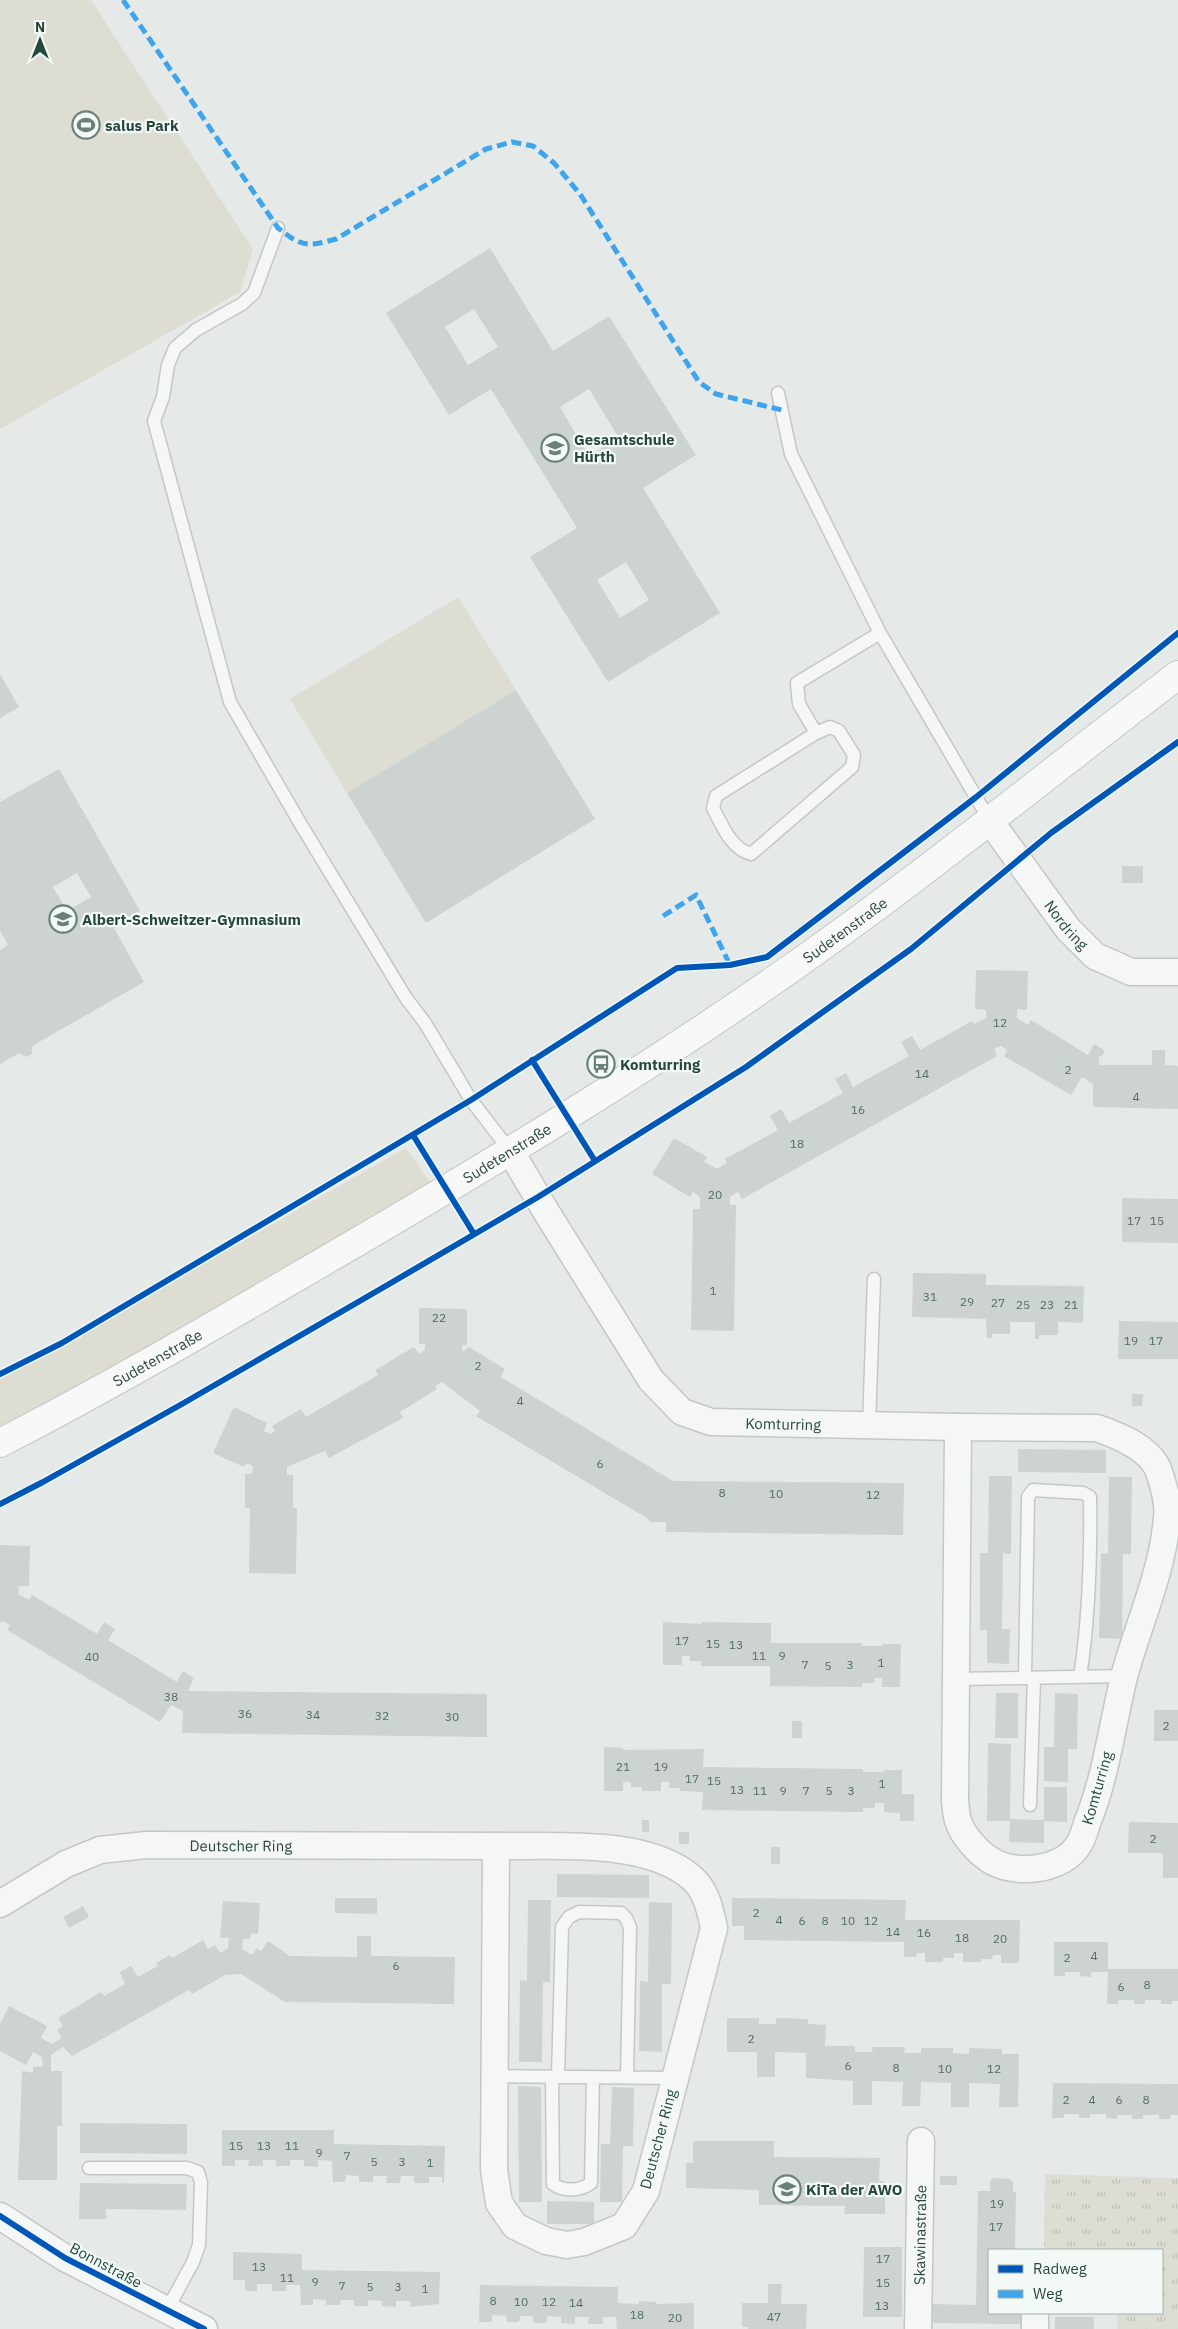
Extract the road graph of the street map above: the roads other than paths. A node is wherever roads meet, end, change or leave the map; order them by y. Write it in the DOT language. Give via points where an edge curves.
graph roads {
  1 [pos="278,228"];
  2 [pos="778,393"];
  3 [pos="880,633"];
  4 [pos="1178,675"];
  5 [pos="816,732"];
  6 [pos="990,821"];
  7 [pos="1178,972"];
  8 [pos="511,1152"];
  9 [pos="874,1279"];
  10 [pos="869,1426"];
  11 [pos="958,1427"];
  12 [pos="0,1443"];
  13 [pos="1125,1676"];
  14 [pos="1080,1677"];
  15 [pos="1030,1678"];
  16 [pos="956,1679"];
  17 [pos="1030,1806"];
  18 [pos="496,1846"];
  19 [pos="0,1904"];
  20 [pos="494,2076"];
  21 [pos="555,2077"];
  22 [pos="593,2077"];
  23 [pos="627,2077"];
  24 [pos="675,2078"];
  25 [pos="921,2140"];
  26 [pos="89,2168"];
  27 [pos="0,2216"];
  28 [pos="167,2310"];
  29 [pos="204,2329"];
  30 [pos="918,2329"];
  1 -- 8 [label="lane" via="254,293 242,304 196,330 175,348 154,421 230,702 406,998 471,1100"];
  2 -- 3 [label="lane" via="791,454"];
  3 -- 5 [label="lane" via="797,683 798,704"];
  3 -- 6 [label="lane"];
  4 -- 6 [label="street, Sudetenstraße"];
  5 -- 5 [label="lane" via="830,727 839,731 854,755 852,767 751,854 736,847 713,808 716,796"];
  6 -- 7 [label="street, Nordring" via="1068,929 1095,956 1131,972"];
  6 -- 8 [label="street, Sudetenstraße" via="844,931 633,1075"];
  8 -- 10 [label="street, Komturring" via="652,1380 682,1412 710,1422"];
  8 -- 12 [label="street, Sudetenstraße"];
  9 -- 10 [label="lane"];
  10 -- 11 [label="street, Komturring"];
  11 -- 13 [label="street, Komturring" via="1096,1428 1142,1450 1157,1467 1168,1515 1158,1568"];
  11 -- 16 [label="street, Komturring"];
  13 -- 14 [label="lane"];
  13 -- 16 [label="street, Komturring" via="1096,1803 1079,1845 1066,1858 1050,1866 1019,1869 991,1861 970,1842 959,1824 955,1801"];
  14 -- 15 [label="lane"];
  14 -- 15 [label="lane" via="1091,1548 1090,1497 1083,1492 1034,1490 1028,1497"];
  15 -- 16 [label="lane"];
  15 -- 17 [label="lane"];
  18 -- 19 [label="street, Deutscher Ring" via="146,1845 100,1850 66,1864"];
  18 -- 20 [label="street, Deutscher Ring"];
  18 -- 24 [label="street, Deutscher Ring" via="641,1852 669,1863 694,1880 708,1900 714,1928"];
  20 -- 21 [label="lane"];
  20 -- 24 [label="street, Deutscher Ring" via="494,2170 499,2203 515,2226 546,2241 567,2245 584,2242 624,2226 646,2190"];
  21 -- 22 [label="lane"];
  21 -- 22 [label="lane" via="553,2184 560,2189 583,2189 591,2183"];
  21 -- 23 [label="lane" via="562,1927 569,1917 578,1912 621,1913 630,1927"];
  22 -- 23 [label="lane"];
  23 -- 24 [label="lane"];
  25 -- 30 [label="street, Skawinastraße"];
  26 -- 28 [label="lane" via="187,2168 198,2172 201,2183 200,2245"];
  27 -- 28 [label="street, Bonnstraße" via="65,2258"];
  28 -- 29 [label="street, Bonnstraße"];
}
